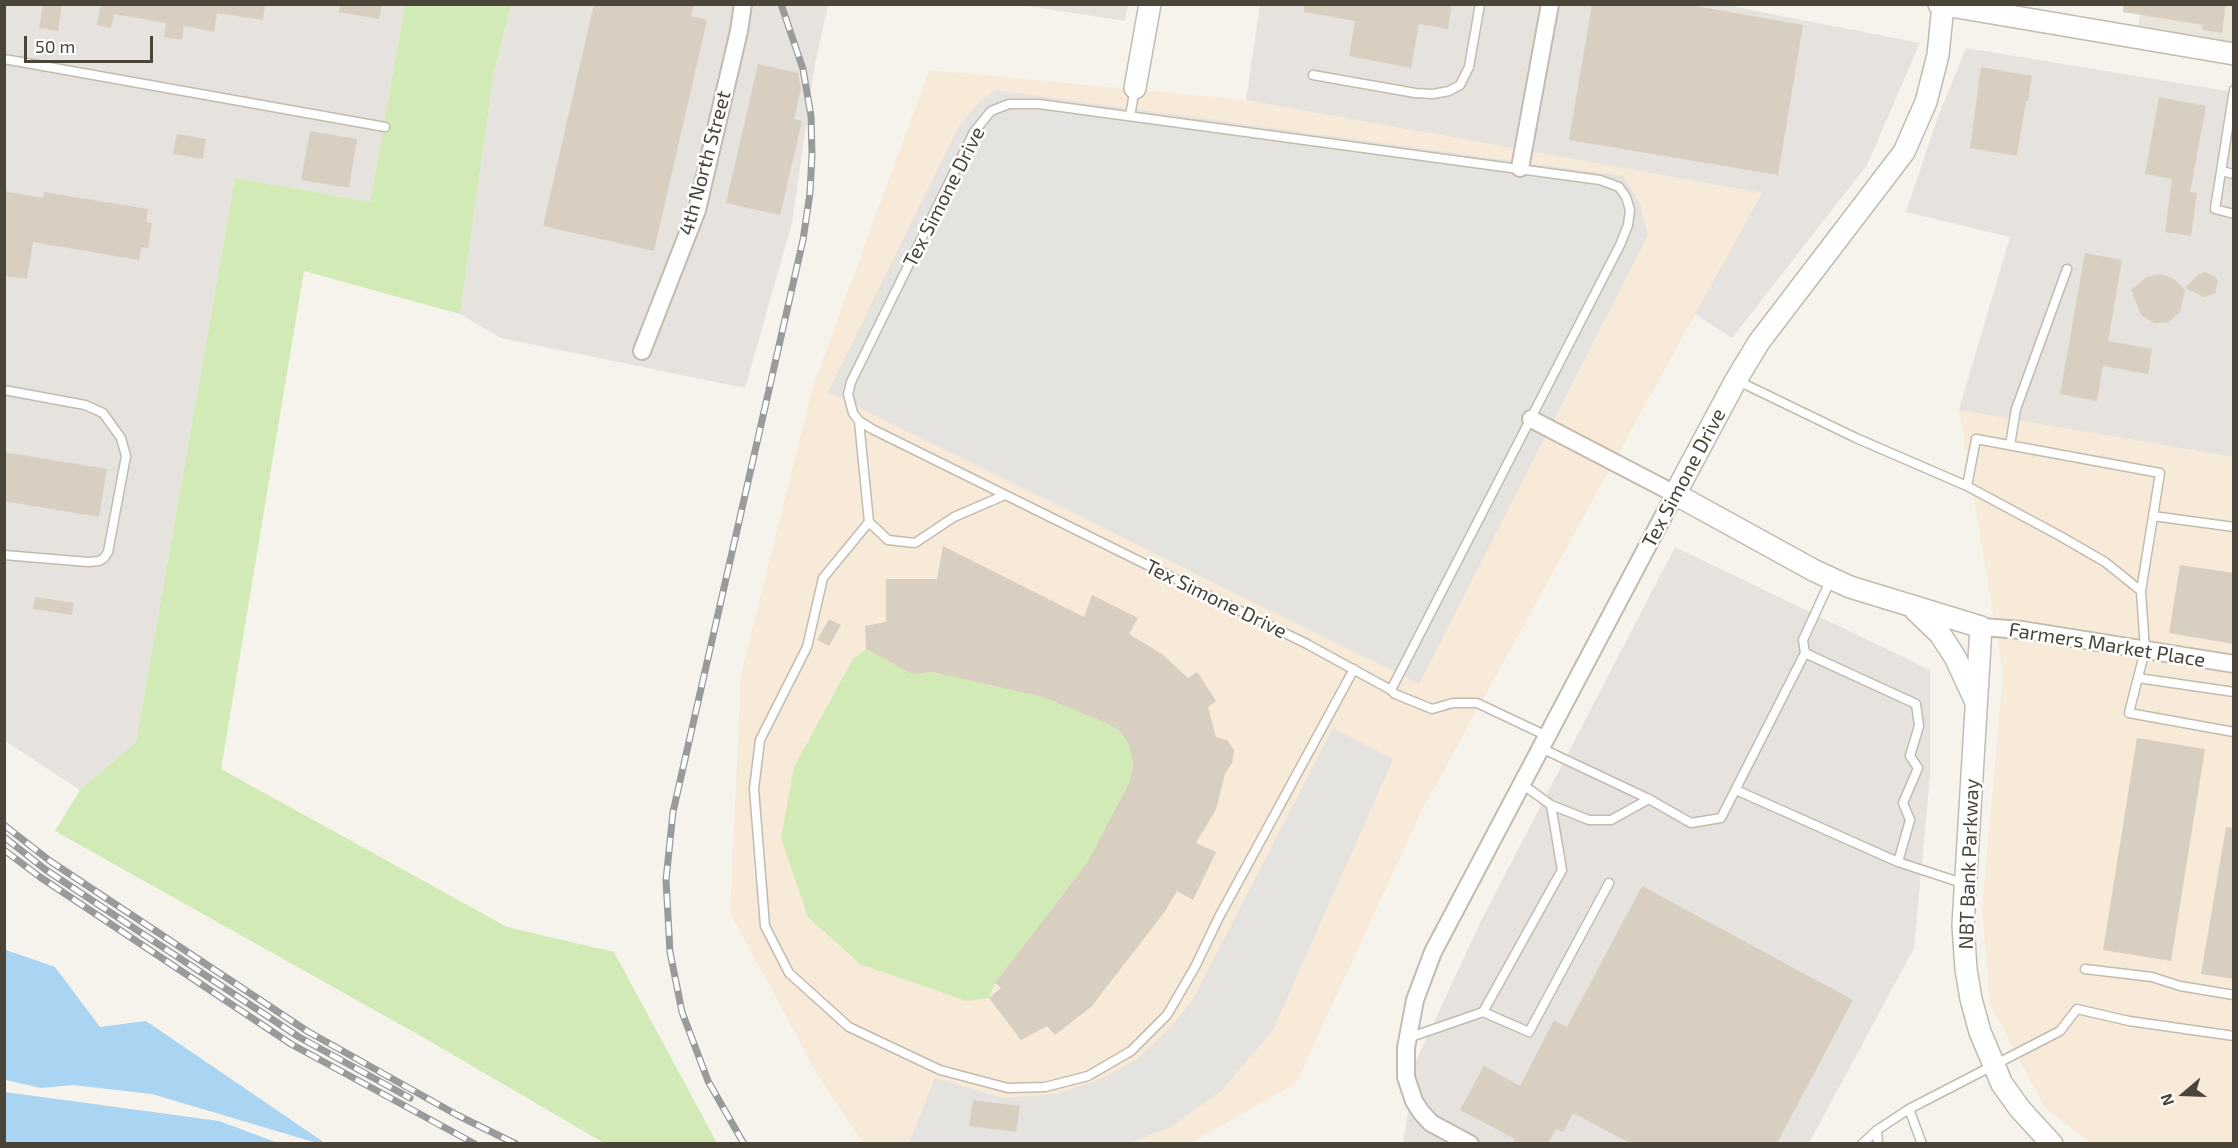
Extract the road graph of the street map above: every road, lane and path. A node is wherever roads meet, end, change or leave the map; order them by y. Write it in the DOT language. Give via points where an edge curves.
graph roads {
  1 [pos="743,4"];
  2 [pos="1150,4"];
  3 [pos="1480,4"];
  4 [pos="1550,4"];
  5 [pos="1942,5"];
  6 [pos="2234,54"];
  7 [pos="4,59"];
  8 [pos="1313,75"];
  9 [pos="1135,88"];
  10 [pos="2234,90"];
  11 [pos="2232,112"];
  12 [pos="1130,116"];
  13 [pos="385,127"];
  14 [pos="1520,168"];
  15 [pos="2221,171"];
  16 [pos="2234,174"];
  17 [pos="2234,214"];
  18 [pos="2067,269"];
  19 [pos="642,351"];
  20 [pos="1736,380"];
  21 [pos="4,390"];
  22 [pos="1530,419"];
  23 [pos="859,421"];
  24 [pos="2010,445"];
  25 [pos="1967,486"];
  26 [pos="1675,494"];
  27 [pos="1005,495"];
  28 [pos="2153,516"];
  29 [pos="869,522"];
  30 [pos="2234,527"];
  31 [pos="4,555"];
  32 [pos="1832,578"];
  33 [pos="2141,591"];
  34 [pos="1912,607"];
  35 [pos="1981,627"];
  36 [pos="2145,650"];
  37 [pos="1805,653"];
  38 [pos="2234,664"];
  39 [pos="1354,669"];
  40 [pos="2138,678"];
  41 [pos="1391,690"];
  42 [pos="2234,692"];
  43 [pos="1977,704"];
  44 [pos="2234,732"];
  45 [pos="1544,742"];
  46 [pos="1522,784"];
  47 [pos="1736,790"];
  48 [pos="1650,800"];
  49 [pos="1551,805"];
  50 [pos="1898,862"];
  51 [pos="1609,883"];
  52 [pos="1966,884"];
  53 [pos="2085,969"];
  54 [pos="2234,995"];
  55 [pos="1483,1012"];
  56 [pos="2234,1036"];
  57 [pos="1408,1038"];
  58 [pos="1994,1065"];
  59 [pos="1909,1109"];
  60 [pos="1877,1130"];
  61 [pos="1921,1142"];
  62 [pos="1470,1143"];
  63 [pos="1862,1143"];
  64 [pos="1878,1143"];
  65 [pos="2052,1143"];
  1 -- 19 [label="street, 4th North Street" via="697,210"];
  2 -- 9 [label="street"];
  3 -- 8 [label="lane" via="1469,67 1460,85 1449,91 1415,93"];
  4 -- 14 [label="street"];
  5 -- 6 [label="street"];
  5 -- 20 [label="street, Tex Simone Drive" via="1938,55 1926,102 1904,152 1759,342"];
  7 -- 13 [label="lane"];
  9 -- 12 [label="lane"];
  10 -- 11 [label="lane"];
  11 -- 15 [label="lane"];
  12 -- 14 [label="lane, Tex Simone Drive"];
  12 -- 23 [label="lane, Tex Simone Drive" via="1039,104 1009,104 991,111 974,132 851,382 849,394"];
  14 -- 22 [label="lane" via="1607,181 1619,187 1630,210 1620,245"];
  15 -- 16 [label="lane"];
  15 -- 17 [label="lane" via="2215,209"];
  18 -- 24 [label="lane" via="2016,409"];
  20 -- 25 [label="lane"];
  20 -- 26 [label="street, Tex Simone Drive"];
  21 -- 31 [label="lane" via="85,405 104,413 121,438 126,456 104,558 88,562"];
  22 -- 26 [label="street, NBT Bank Parkway"];
  22 -- 41 [label="lane"];
  23 -- 27 [label="lane, Tex Simone Drive"];
  23 -- 29 [label="lane"];
  24 -- 25 [label="lane" via="1976,439"];
  24 -- 28 [label="lane" via="2160,473"];
  25 -- 33 [label="lane" via="2104,562"];
  26 -- 32 [label="street, NBT Bank Parkway"];
  26 -- 45 [label="street, Tex Simone Drive"];
  27 -- 29 [label="lane" via="954,517 915,543 888,540"];
  27 -- 39 [label="lane, Tex Simone Drive"];
  28 -- 30 [label="lane"];
  28 -- 33 [label="lane"];
  29 -- 39 [label="lane" via="823,578 807,648 760,740 754,789 765,926 789,973 849,1027 940,1070 1008,1088 1045,1087 1088,1076 1131,1051 1167,1015"];
  32 -- 34 [label="street, NBT Bank Parkway"];
  32 -- 37 [label="lane" via="1803,640"];
  33 -- 36 [label="lane"];
  34 -- 35 [label="street, NBT Bank Parkway"];
  34 -- 43 [label="street, NBT Bank Parkway" via="1945,642"];
  35 -- 36 [label="street, Farmers Market Place"];
  35 -- 43 [label="street, NBT Bank Parkway"];
  36 -- 38 [label="street, Farmers Market Place"];
  36 -- 40 [label="lane"];
  37 -- 47 [label="lane"];
  37 -- 50 [label="lane" via="1916,704 1919,726 1910,756 1918,768 1903,803 1910,820"];
  39 -- 41 [label="lane, Tex Simone Drive"];
  40 -- 42 [label="lane"];
  40 -- 44 [label="lane" via="2129,713"];
  41 -- 45 [label="lane, Tex Simone Drive" via="1432,710 1453,703 1477,703"];
  43 -- 52 [label="street, NBT Bank Parkway"];
  45 -- 46 [label="street, Tex Simone Drive"];
  45 -- 48 [label="lane, Tex Simone Drive"];
  46 -- 49 [label="lane"];
  46 -- 57 [label="street, Tex Simone Drive" via="1433,952 1415,1000"];
  47 -- 48 [label="lane, Tex Simone Drive" via="1721,818 1691,823"];
  47 -- 50 [label="lane"];
  48 -- 49 [label="lane" via="1611,820 1589,820"];
  49 -- 55 [label="lane" via="1562,870"];
  50 -- 52 [label="lane"];
  51 -- 55 [label="lane" via="1529,1032"];
  52 -- 58 [label="street, NBT Bank Parkway" via="1966,969 1980,1032"];
  53 -- 54 [label="lane" via="2152,977"];
  55 -- 57 [label="lane"];
  56 -- 58 [label="lane" via="2129,1021 2077,1009 2060,1031"];
  57 -- 62 [label="street, Tex Simone Drive" via="1406,1077 1418,1107 1431,1123"];
  58 -- 59 [label="lane"];
  58 -- 65 [label="street, NBT Bank Parkway" via="2020,1109"];
  59 -- 60 [label="lane"];
  59 -- 61 [label="lane"];
  60 -- 63 [label="lane"];
  60 -- 64 [label="lane"];
}
